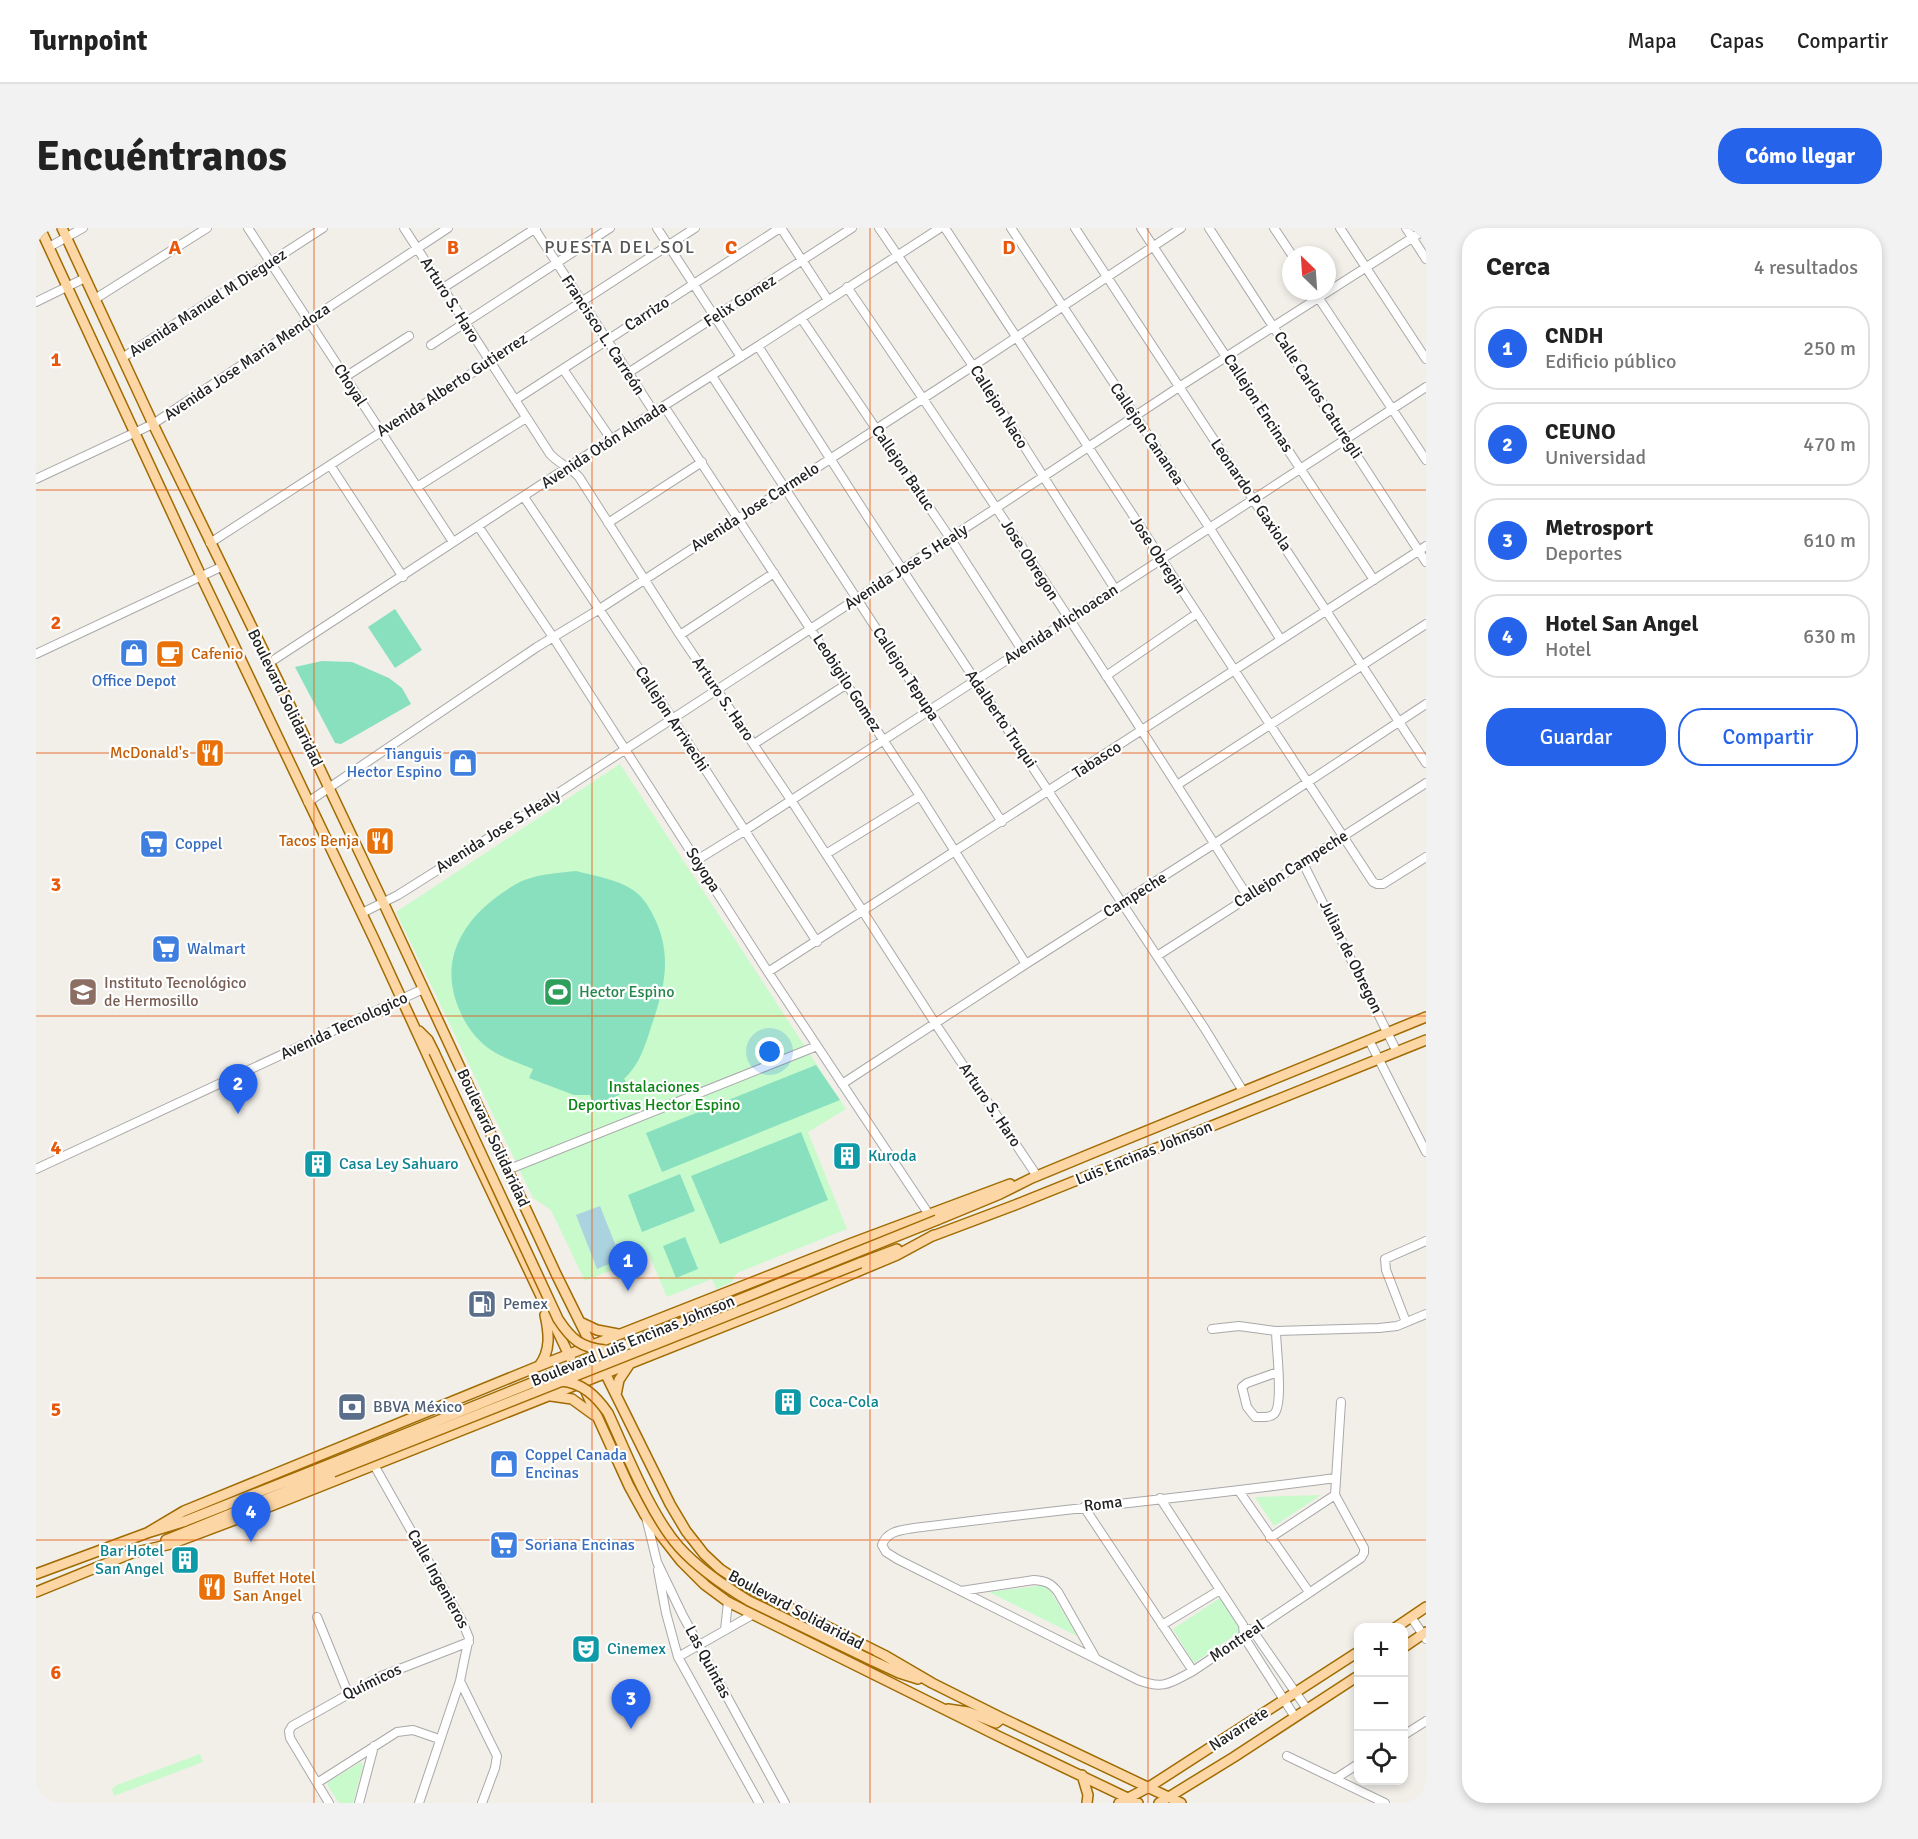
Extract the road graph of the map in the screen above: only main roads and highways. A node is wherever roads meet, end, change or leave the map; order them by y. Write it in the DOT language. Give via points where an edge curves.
graph roads {
  1 [pos="40,228"];
  2 [pos="62,228"];
  3 [pos="1426,1017"];
  4 [pos="414,1028"];
  5 [pos="1426,1040"];
  6 [pos="1035,1177"];
  7 [pos="937,1220"];
  8 [pos="934,1235"];
  9 [pos="860,1263"];
  10 [pos="541,1298"];
  11 [pos="580,1322"];
  12 [pos="620,1334"];
  13 [pos="674,1336"];
  14 [pos="591,1345"];
  15 [pos="568,1354"];
  16 [pos="633,1363"];
  17 [pos="539,1366"];
  18 [pos="605,1374"];
  19 [pos="582,1383"];
  20 [pos="616,1395"];
  21 [pos="495,1396"];
  22 [pos="548,1396"];
  23 [pos="598,1418"];
  24 [pos="647,1458"];
  25 [pos="331,1468"];
  26 [pos="622,1471"];
  27 [pos="147,1533"];
  28 [pos="132,1553"];
  29 [pos="36,1574"];
  30 [pos="36,1592"];
  31 [pos="1426,1607"];
  32 [pos="1402,1623"];
  33 [pos="1425,1636"];
  34 [pos="1408,1645"];
  35 [pos="1354,1655"];
  36 [pos="1357,1677"];
  37 [pos="932,1683"];
  38 [pos="942,1709"];
  39 [pos="1002,1718"];
  40 [pos="1248,1723"];
  41 [pos="1260,1740"];
  42 [pos="1082,1775"];
  43 [pos="1149,1787"];
  44 [pos="1169,1797"];
  45 [pos="1129,1798"];
  46 [pos="1088,1803"];
  47 [pos="1119,1803"];
  48 [pos="1138,1803"];
  49 [pos="1159,1803"];
  50 [pos="1180,1803"];
  1 -- 4 [label="main road, Boulevard Solidaridad"];
  2 -- 11 [label="main road, Boulevard Solidaridad"];
  3 -- 6 [label="main road, Luis Encinas Johnson"];
  4 -- 10 [label="main road, Boulevard Solidaridad"];
  4 -- 13 [label="main road, bridge" via="428,1040 567,1333 591,1349 605,1350"];
  5 -- 8 [label="main road, Luis Encinas Johnson"];
  6 -- 7 [label="main road, Luis Encinas Johnson"];
  6 -- 12 [label="main road" via="928,1213"];
  7 -- 21 [label="main road, Boulevard Luis Encinas Johnson, bridge"];
  8 -- 9 [label="main road, Luis Encinas Johnson"];
  8 -- 16 [label="main road" via="879,1263"];
  9 -- 13 [label="main road, Boulevard Luis Encinas Johnson, bridge"];
  10 -- 15 [label="main road, Boulevard Solidaridad"];
  10 -- 17 [label="main road" via="549,1342"];
  11 -- 12 [label="main road" via="605,1333"];
  11 -- 14 [label="main road, Boulevard Solidaridad"];
  12 -- 14 [label="main road"];
  13 -- 25 [label="main road, Boulevard Luis Encinas Johnson, bridge"];
  14 -- 15 [label="main road"];
  14 -- 18 [label="main road, Boulevard Solidaridad"];
  15 -- 17 [label="main road"];
  15 -- 19 [label="main road, Boulevard Solidaridad"];
  16 -- 18 [label="main road"];
  16 -- 20 [label="main road" via="619,1380"];
  17 -- 27 [label="main road" via="184,1511"];
  18 -- 19 [label="main road"];
  18 -- 20 [label="main road, Boulevard Solidaridad"];
  19 -- 22 [label="main road"];
  19 -- 23 [label="main road, Boulevard Solidaridad"];
  20 -- 24 [label="main road, Boulevard Solidaridad"];
  21 -- 25 [label="main road, Boulevard Luis Encinas Johnson, bridge"];
  21 -- 37 [label="main road, bridge" via="554,1381 588,1390 608,1413 657,1515 691,1559 740,1596 899,1673"];
  22 -- 23 [label="main road" via="572,1400"];
  22 -- 28 [label="main road" via="218,1528"];
  23 -- 26 [label="main road, Boulevard Solidaridad"];
  24 -- 26 [label="main road" via="632,1462"];
  24 -- 37 [label="main road, Boulevard Solidaridad" via="686,1532 720,1569"];
  25 -- 27 [label="main road"];
  25 -- 28 [label="main road"];
  26 -- 38 [label="main road, Boulevard Solidaridad" via="661,1538 705,1585 752,1616"];
  27 -- 29 [label="main road"];
  28 -- 30 [label="main road"];
  31 -- 32 [label="main road"];
  33 -- 34 [label="main road"];
  35 -- 40 [label="main road, Navarrete"];
  36 -- 41 [label="main road, Navarrete"];
  37 -- 39 [label="main road, Boulevard Solidaridad"];
  38 -- 39 [label="main road" via="959,1710 996,1723"];
  38 -- 42 [label="main road, Boulevard Solidaridad"];
  39 -- 43 [label="main road, Boulevard Solidaridad"];
  40 -- 41 [label="main road"];
  40 -- 43 [label="main road, Navarrete"];
  41 -- 44 [label="main road, Navarrete"];
  42 -- 45 [label="main road, Boulevard Solidaridad"];
  42 -- 46 [label="main road"];
  43 -- 44 [label="main road, Boulevard Solidaridad"];
  43 -- 45 [label="main road, Navarrete"];
  44 -- 49 [label="main road, Navarrete"];
  44 -- 50 [label="main road, Boulevard Solidaridad"];
  45 -- 47 [label="main road, Navarrete"];
  45 -- 48 [label="main road, Boulevard Solidaridad"];
}
